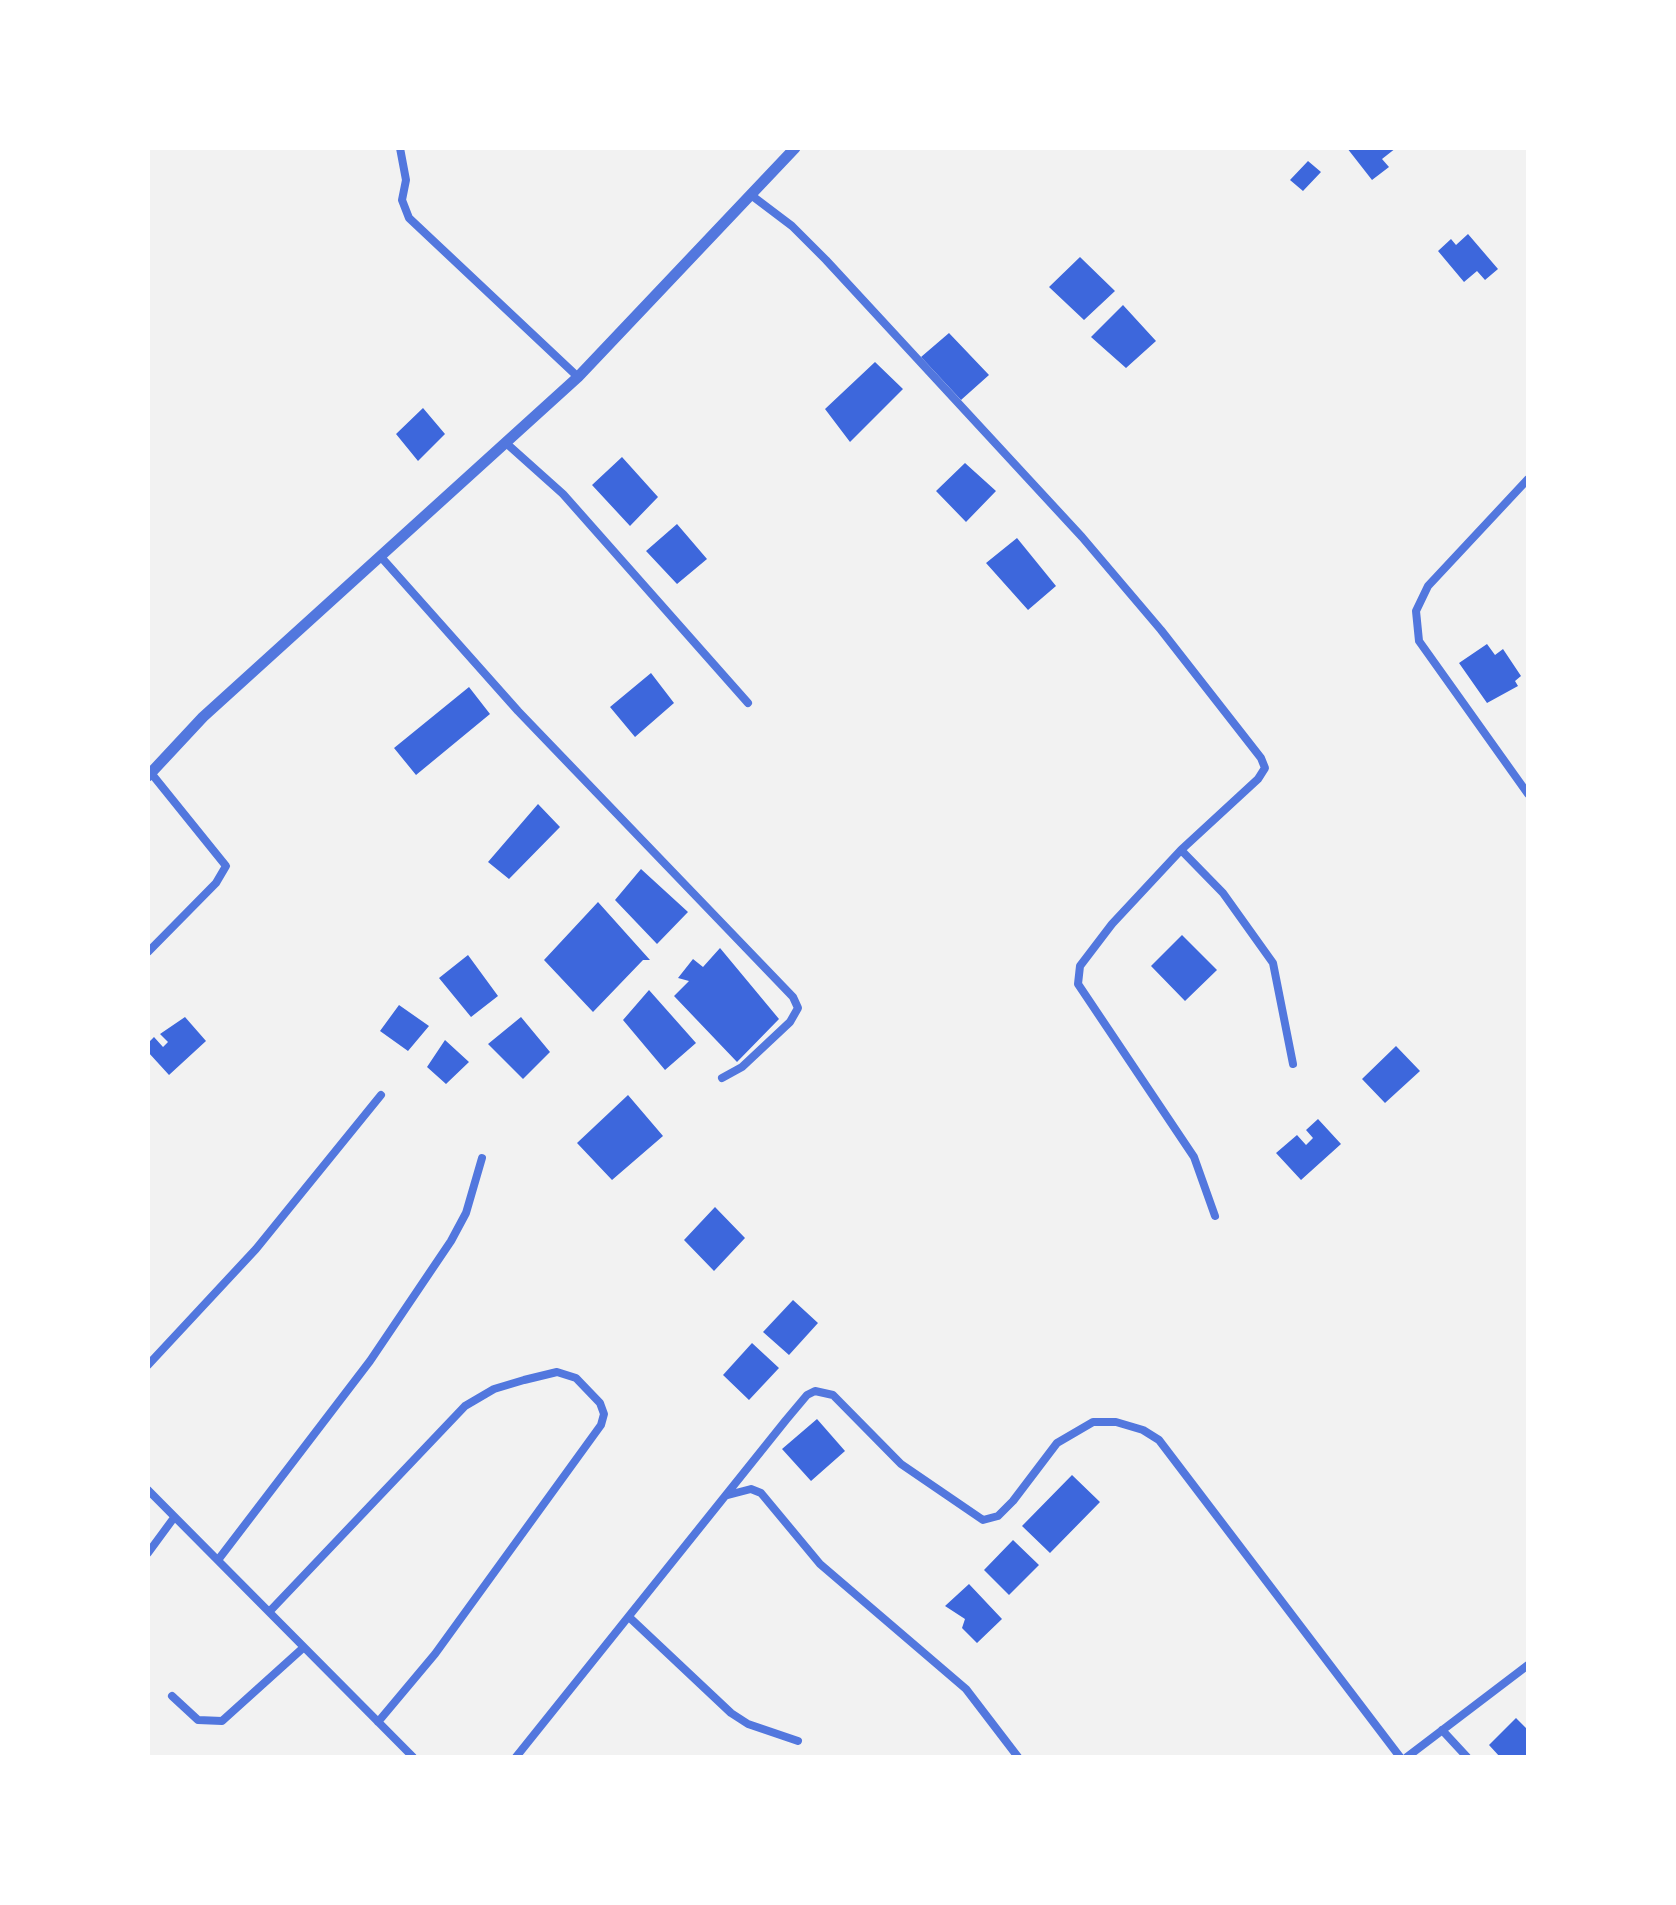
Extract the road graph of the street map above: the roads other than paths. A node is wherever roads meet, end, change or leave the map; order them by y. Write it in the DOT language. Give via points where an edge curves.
graph roads {
  1 [pos="400,148"];
  2 [pos="795,148"];
  3 [pos="751,195"];
  4 [pos="578,377"];
  5 [pos="506,443"];
  6 [pos="1528,479"];
  7 [pos="381,557"];
  8 [pos="748,703"];
  9 [pos="149,775"];
  10 [pos="1528,794"];
  11 [pos="1181,850"];
  12 [pos="148,952"];
  13 [pos="1293,1064"];
  14 [pos="722,1078"];
  15 [pos="381,1095"];
  16 [pos="482,1158"];
  17 [pos="1215,1216"];
  18 [pos="148,1365"];
  19 [pos="148,1490"];
  20 [pos="728,1495"];
  21 [pos="173,1519"];
  22 [pos="148,1553"];
  23 [pos="218,1560"];
  24 [pos="270,1611"];
  25 [pos="629,1617"];
  26 [pos="303,1648"];
  27 [pos="1528,1665"];
  28 [pos="172,1696"];
  29 [pos="378,1722"];
  30 [pos="1442,1730"];
  31 [pos="798,1741"];
  32 [pos="413,1757"];
  33 [pos="516,1757"];
  34 [pos="1018,1757"];
  35 [pos="1400,1757"];
  36 [pos="1407,1757"];
  37 [pos="1467,1757"];
  1 -- 4 [label="street" via="406,180 402,200 409,218"];
  2 -- 3 [label="street"];
  3 -- 4 [label="street"];
  3 -- 11 [label="street" via="826,260 1082,537 1261,758 1265,768 1258,779"];
  4 -- 5 [label="street"];
  5 -- 7 [label="street"];
  5 -- 8 [label="street" via="563,494"];
  6 -- 10 [label="street" via="1428,586 1416,611 1419,641"];
  7 -- 9 [label="street" via="203,717"];
  7 -- 14 [label="street" via="518,711 793,997 798,1008 790,1022 742,1067"];
  9 -- 12 [label="street" via="226,866 216,883"];
  11 -- 13 [label="street" via="1223,893 1273,963"];
  11 -- 17 [label="street" via="1112,924 1080,966 1078,984 1194,1157"];
  15 -- 18 [label="street" via="256,1249"];
  16 -- 23 [label="street" via="466,1213 451,1241 370,1361"];
  19 -- 21 [label="street"];
  20 -- 25 [label="street"];
  20 -- 34 [label="street" via="751,1489 761,1493 820,1564 966,1689"];
  20 -- 35 [label="street" via="815,1391 833,1395 901,1464 983,1520 998,1516 1013,1501 1057,1443 1093,1422 1143,1430 1159,1440"];
  21 -- 22 [label="street"];
  21 -- 23 [label="street"];
  23 -- 24 [label="street"];
  24 -- 26 [label="street"];
  24 -- 29 [label="street" via="465,1406 524,1380 557,1372 576,1378 600,1403 601,1425 435,1654"];
  25 -- 31 [label="street" via="731,1713"];
  25 -- 33 [label="street"];
  26 -- 28 [label="street" via="222,1721 198,1720"];
  26 -- 29 [label="street"];
  27 -- 30 [label="street"];
  29 -- 32 [label="street"];
  30 -- 36 [label="street"];
  30 -- 37 [label="street"];
}
